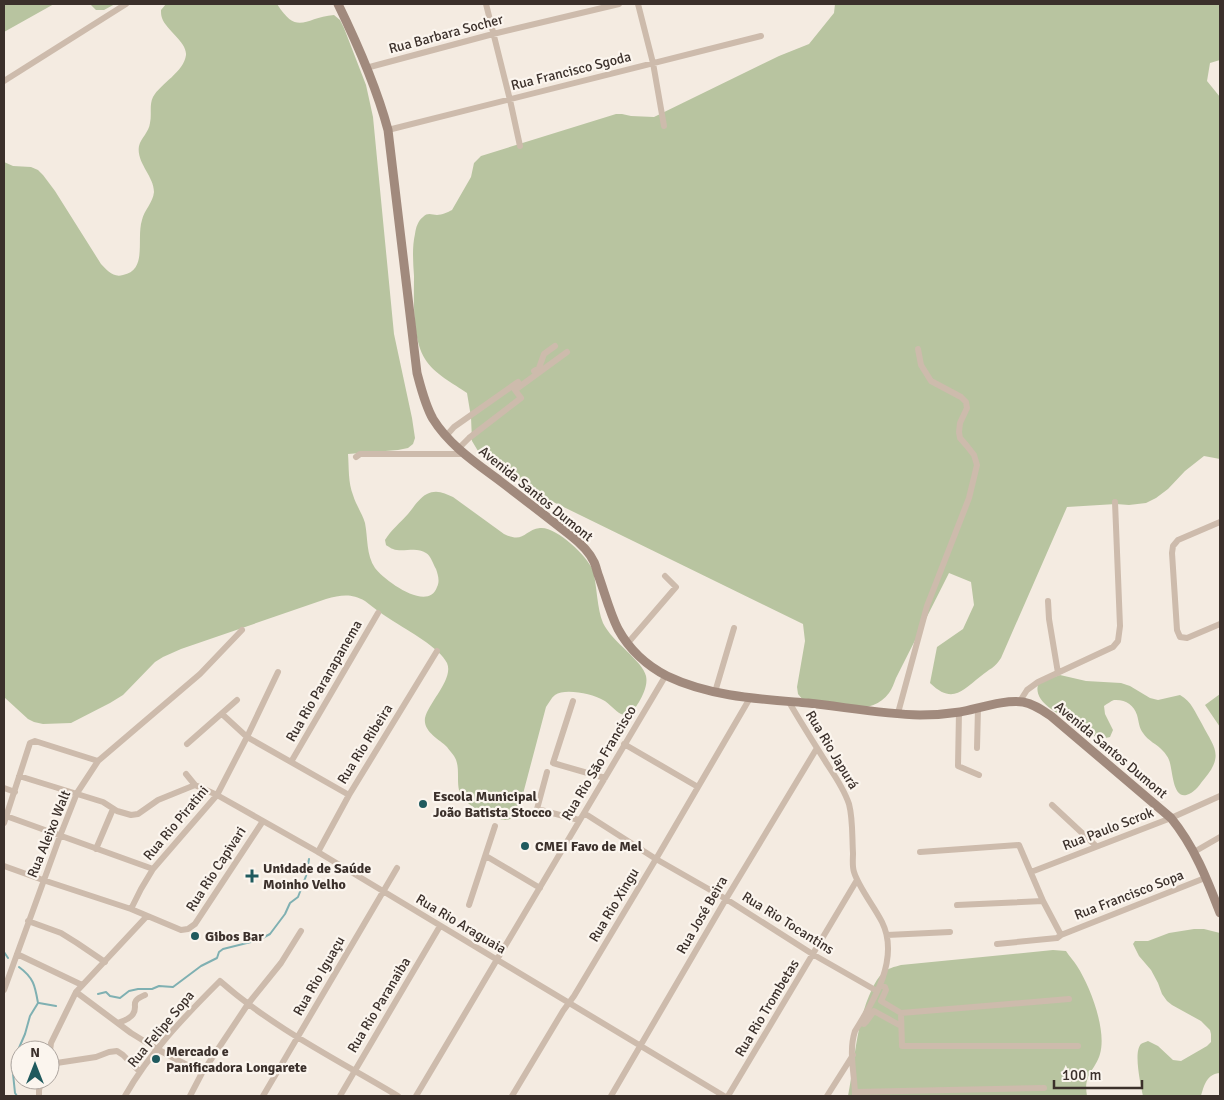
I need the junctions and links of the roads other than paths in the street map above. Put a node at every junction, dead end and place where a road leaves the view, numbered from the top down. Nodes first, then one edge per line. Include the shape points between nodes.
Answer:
1 (126, 4) edge
2 (341, 4) edge
3 (486, 4) edge
4 (619, 4) edge
5 (638, 4) edge
6 (493, 34) junction
7 (761, 36) dead end
8 (653, 63) junction
9 (366, 68) junction
10 (4, 81) edge
11 (510, 100) junction
12 (664, 126) dead end
13 (388, 130) junction
14 (520, 146) dead end
15 (555, 346) dead end
16 (918, 349) dead end
17 (567, 352) dead end
18 (446, 436) junction
19 (462, 451) junction
20 (356, 457) dead end
21 (1115, 502) dead end
22 (1220, 522) edge
23 (665, 576) dead end
24 (1048, 601) dead end
25 (378, 613) dead end
26 (1220, 624) edge
27 (734, 628) dead end
28 (242, 630) dead end
29 (627, 644) junction
30 (438, 651) dead end
31 (278, 672) dead end
32 (1058, 673) junction
33 (666, 675) junction
34 (715, 692) junction
35 (750, 698) junction
36 (237, 700) dead end
37 (574, 701) dead end
38 (1020, 701) junction
39 (789, 702) junction
40 (978, 708) junction
41 (959, 712) junction
42 (222, 714) junction
43 (898, 714) junction
44 (246, 737) junction
45 (187, 744) dead end
46 (624, 744) junction
47 (817, 748) junction
48 (978, 748) dead end
49 (98, 761) junction
50 (291, 762) junction
51 (547, 772) dead end
52 (186, 774) dead end
53 (979, 775) dead end
54 (19, 776) junction
55 (605, 778) junction
56 (195, 785) junction
57 (698, 787) junction
58 (4, 788) edge
59 (15, 792) junction
60 (77, 793) junction
61 (217, 795) junction
62 (349, 795) junction
63 (1220, 796) edge
64 (1052, 804) dead end
65 (113, 809) junction
66 (584, 814) junction
67 (1171, 818) junction
68 (5, 820) edge
69 (579, 820) junction
70 (263, 821) junction
71 (495, 826) dead end
72 (60, 836) junction
73 (1220, 837) edge
74 (1096, 846) junction
75 (96, 849) junction
76 (318, 852) junction
77 (920, 852) dead end
78 (1194, 852) junction
79 (486, 856) junction
80 (656, 859) junction
81 (4, 866) edge
82 (397, 868) dead end
83 (153, 869) junction
84 (1031, 872) junction
85 (1205, 878) junction
86 (44, 880) junction
87 (857, 880) junction
88 (540, 888) junction
89 (383, 891) junction
90 (726, 899) junction
91 (1043, 901) junction
92 (469, 905) dead end
93 (958, 905) dead end
94 (131, 909) junction
95 (1220, 913) edge
96 (147, 916) junction
97 (28, 921) junction
98 (440, 926) junction
99 (301, 932) dead end
100 (950, 932) dead end
101 (887, 935) junction
102 (1061, 935) junction
103 (997, 944) dead end
104 (17, 954) junction
105 (814, 955) junction
106 (497, 960) junction
107 (105, 962) junction
108 (82, 986) junction
109 (878, 988) junction
110 (4, 990) edge
111 (76, 992) junction
112 (145, 995) dead end
113 (1068, 999) dead end
114 (881, 1001) junction
115 (248, 1004) junction
116 (569, 1004) junction
117 (874, 1011) junction
118 (901, 1012) junction
119 (118, 1023) junction
120 (860, 1023) junction
121 (901, 1026) junction
122 (298, 1037) junction
123 (52, 1040) edge
124 (640, 1046) junction
125 (1078, 1046) dead end
126 (157, 1049) junction
127 (853, 1055) junction
128 (60, 1062) edge
129 (355, 1071) junction
130 (140, 1072) junction
131 (202, 1073) junction
132 (1044, 1088) dead end
133 (855, 1094) edge
134 (125, 1096) edge
135 (190, 1096) edge
136 (263, 1096) edge
137 (340, 1096) edge
138 (398, 1096) edge
139 (416, 1096) edge
140 (512, 1096) edge
141 (611, 1096) edge
142 (724, 1096) edge
143 (728, 1096) edge
144 (827, 1096) edge

1 - 10 street
2 - 9 street, Avenida Santos Dumont
3 - 6 street
4 - 6 street, Rua Barbara Socher
5 - 8 street
6 - 9 street, Rua Barbara Socher
6 - 11 street
7 - 8 street, Rua Francisco Sgoda
8 - 11 street, Rua Francisco Sgoda
8 - 12 street
9 - 13 street, Avenida Santos Dumont
11 - 13 street, Rua Francisco Sgoda
11 - 14 street
13 - 18 street, Avenida Santos Dumont via 417,373 433,418
15 - 18 street via 544,354 539,368 454,427
16 - 43 street via 921,365 931,381 966,402 967,408 958,432 977,465 969,498 927,606
17 - 19 street via 515,390 522,398 469,438
18 - 19 street, Avenida Santos Dumont
19 - 20 street via 360,454
19 - 29 street, Avenida Santos Dumont via 586,549 594,561 613,617
21 - 32 street via 1118,641 1113,647
22 - 26 street via 1178,540 1172,553 1180,637 1187,638
23 - 29 street via 676,586
24 - 32 street
25 - 50 street, Rua Rio Paranapanema
27 - 34 street
28 - 49 street, Rua Aleixo Walt via 200,674
29 - 33 street, Avenida Santos Dumont via 643,660
30 - 62 street, Rua Rio Ribeira
31 - 44 street, Rua Rio Piratini
32 - 38 street via 1027,690
33 - 34 street, Avenida Santos Dumont
33 - 46 street, Rua Rio São Francisco
34 - 35 street, Avenida Santos Dumont
35 - 39 street, Avenida Santos Dumont
35 - 57 street, Rua Rio Xingu
36 - 42 street
37 - 55 street via 553,763
38 - 40 street, Avenida Santos Dumont
38 - 67 street, Avenida Santos Dumont via 1051,716
39 - 43 street, Avenida Santos Dumont
39 - 47 street, Rua Rio Japurá
40 - 41 street, Avenida Santos Dumont
40 - 48 street
41 - 43 street, Avenida Santos Dumont
41 - 53 street via 958,766
42 - 44 street
42 - 45 street
44 - 50 street
44 - 61 street, Rua Rio Piratini
46 - 55 street, Rua Rio São Francisco
46 - 57 street
47 - 87 street, Rua Rio Japurá via 843,788 848,803 853,871
47 - 90 street, Rua José Beira
49 - 54 street via 35,741 30,743
49 - 60 street, Rua Aleixo Walt
50 - 62 street
51 - 69 street via 537,809
52 - 56 street, Rua Rio Araguaia
54 - 59 street
54 - 60 street
55 - 66 street, Rua Rio São Francisco
56 - 61 street, Rua Rio Araguaia
56 - 65 street via 158,800 138,814
57 - 80 street, Rua Rio Xingu
58 - 59 street
59 - 68 street
60 - 65 street
60 - 72 street, Rua Aleixo Walt
61 - 70 street, Rua Rio Araguaia
61 - 83 street, Rua Rio Piratini
62 - 76 street, Rua Rio Ribeira
63 - 67 street, Rua Paulo Scrok
64 - 74 street
65 - 75 street
66 - 69 street, Rua Rio São Francisco
66 - 80 street, Rua Rio Tocantins
67 - 74 street, Rua Paulo Scrok
67 - 78 street, Avenida Santos Dumont
68 - 72 street
69 - 88 street, Rua Rio São Francisco
70 - 76 street, Rua Rio Araguaia
70 - 96 street, Rua Rio Capivari via 195,924 181,930
71 - 79 street
72 - 75 street
72 - 86 street, Rua Aleixo Walt
73 - 78 street
74 - 84 street, Rua Paulo Scrok
75 - 83 street
76 - 89 street, Rua Rio Araguaia
77 - 84 street via 1019,845
78 - 85 street, Avenida Santos Dumont
79 - 88 street
79 - 92 street
80 - 90 street, Rua Rio Tocantins
80 - 116 street, Rua Rio Xingu
81 - 86 street
82 - 89 street, Rua Rio Iguaçu
83 - 94 street, Rua Rio Piratini
84 - 91 street
85 - 95 street, Avenida Santos Dumont
85 - 102 street, Rua Francisco Sopa
86 - 94 street
86 - 97 street, Rua Aleixo Walt
87 - 101 street, Rua Rio Japurá
87 - 105 street, Rua Rio Trombetas
88 - 106 street, Rua Rio São Francisco
89 - 98 street, Rua Rio Araguaia
89 - 122 street, Rua Rio Iguaçu
90 - 105 street, Rua Rio Tocantins
90 - 124 street, Rua José Beira
91 - 93 street
91 - 102 street
94 - 96 street
96 - 107 street
97 - 104 street, Rua Aleixo Walt
97 - 107 street via 60,933
98 - 106 street, Rua Rio Araguaia
98 - 129 street, Rua Rio Paranaiba
99 - 115 street
100 - 101 street
101 - 109 street, Rua Rio Japurá via 888,960
102 - 103 street, Rua Francisco Sopa
104 - 108 street
104 - 110 street, Rua Aleixo Walt
105 - 109 street, Rua Rio Tocantins
105 - 143 street, Rua Rio Trombetas
106 - 116 street, Rua Rio Araguaia
106 - 139 street, Rua Rio São Francisco
107 - 108 street
108 - 111 street
109 - 114 street via 885,987 886,990
109 - 120 street, Rua Rio Japurá
111 - 119 street
111 - 123 street
112 - 119 street via 135,1001 132,1015
113 - 118 street
114 - 117 street
114 - 118 street
115 - 122 street
115 - 126 street, Rua Felipe Sopa via 220,981
115 - 131 street
116 - 124 street, Rua Rio Araguaia
116 - 140 street, Rua Rio Xingu
117 - 120 street via 864,1024
117 - 121 street
118 - 121 street
119 - 126 street
120 - 127 street, Rua Rio Japurá via 853,1037
121 - 125 street via 902,1046
122 - 129 street
122 - 136 street, Rua Rio Iguaçu
124 - 141 street, Rua José Beira
124 - 142 street, Rua Rio Araguaia
126 - 130 street, Rua Felipe Sopa
126 - 131 street
127 - 133 street, Rua Rio Japurá
127 - 144 street
128 - 130 street via 116,1052
129 - 137 street, Rua Rio Paranaiba
129 - 138 street
130 - 134 street, Rua Felipe Sopa
131 - 135 street
132 - 133 street

